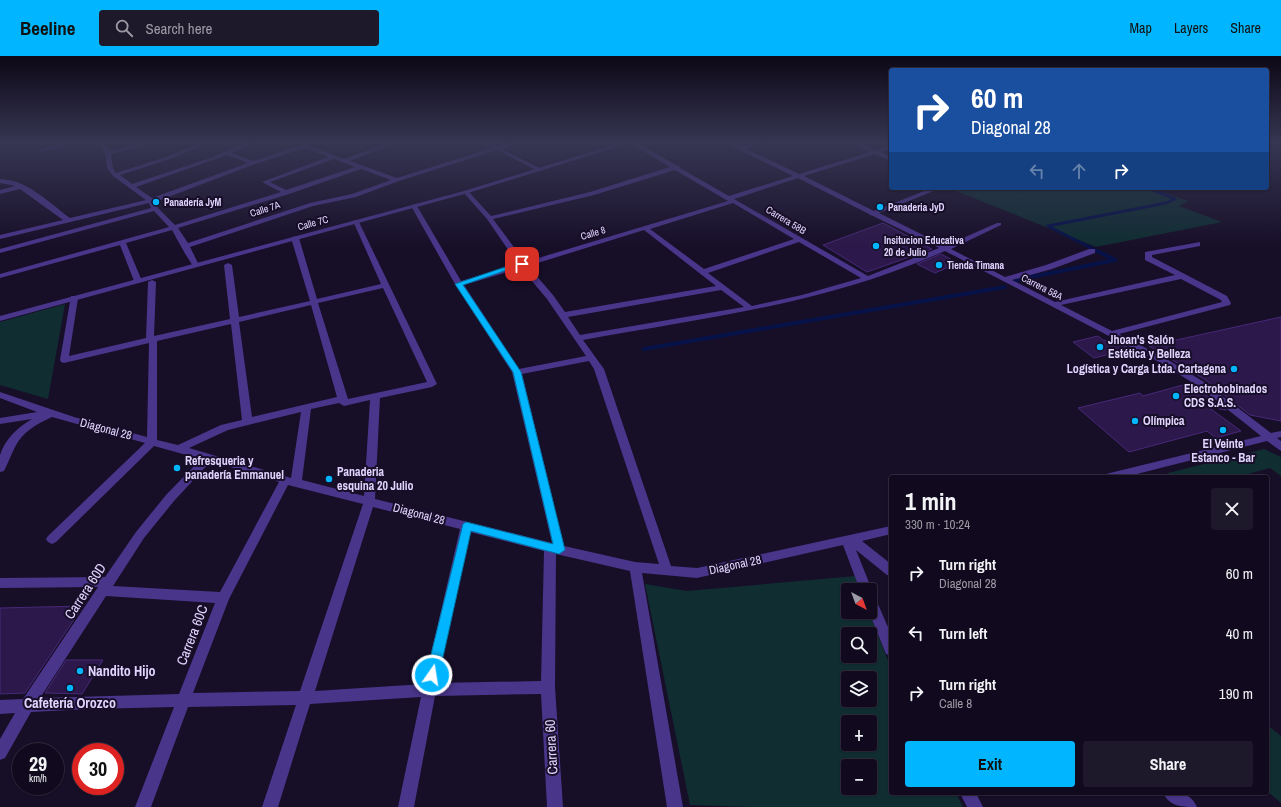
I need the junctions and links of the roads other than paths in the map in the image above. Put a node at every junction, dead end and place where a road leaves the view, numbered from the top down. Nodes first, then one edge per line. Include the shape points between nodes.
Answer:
1 (118, 177) edge
2 (159, 177) edge
3 (215, 177) edge
4 (278, 177) edge
5 (332, 177) edge
6 (389, 177) edge
7 (407, 177) edge
8 (516, 177) edge
9 (645, 177) edge
10 (694, 177) edge
11 (799, 177) joint
12 (397, 180) junction
13 (0, 181) edge
14 (23, 186) junction
15 (131, 187) junction
16 (933, 190) edge
17 (0, 192) edge
18 (466, 192) junction
19 (287, 193) junction
20 (732, 200) junction
21 (151, 201) junction
22 (414, 206) junction
23 (156, 209) junction
24 (872, 214) junction
25 (489, 218) junction
26 (69, 221) junction
27 (356, 222) junction
28 (999, 224) dead end
29 (174, 228) junction
30 (646, 228) junction
31 (0, 237) edge
32 (295, 238) junction
33 (799, 240) junction
34 (122, 242) junction
35 (1197, 244) dead end
36 (186, 246) junction
37 (946, 249) junction
38 (0, 251) edge
39 (1092, 251) dead end
40 (522, 264) junction
41 (196, 265) junction
42 (228, 265) dead end
43 (703, 272) junction
44 (0, 276) edge
45 (1182, 276) junction
46 (868, 279) junction
47 (1005, 279) junction
48 (138, 281) junction
49 (152, 282) dead end
50 (458, 284) junction
51 (387, 285) junction
52 (722, 287) junction
53 (74, 298) junction
54 (313, 303) junction
55 (1055, 304) junction
56 (750, 308) junction
57 (563, 316) junction
58 (0, 318) edge
59 (235, 320) junction
60 (1110, 334) junction
61 (578, 338) junction
62 (152, 340) junction
63 (589, 358) junction
64 (517, 372) junction
65 (0, 395) edge
66 (375, 397) junction
67 (341, 399) junction
68 (306, 408) junction
69 (51, 413) junction
70 (247, 420) junction
71 (0, 421) edge
72 (1281, 434) edge
73 (1269, 436) junction
74 (152, 442) junction
75 (1281, 447) edge
76 (178, 449) junction
77 (209, 457) junction
78 (0, 468) edge
79 (1118, 475) edge
80 (290, 481) junction
81 (369, 501) junction
82 (466, 526) junction
83 (889, 530) edge
84 (52, 539) dead end
85 (849, 540) junction
86 (555, 549) junction
87 (635, 567) junction
88 (667, 570) junction
89 (889, 570) edge
90 (0, 583) edge
91 (864, 583) edge
92 (106, 586) junction
93 (223, 598) junction
94 (877, 616) edge
95 (889, 645) edge
96 (548, 687) junction
97 (429, 690) junction
98 (306, 698) junction
99 (184, 700) junction
100 (27, 705) junction
101 (0, 707) edge
102 (0, 753) edge
103 (969, 795) edge
104 (1174, 795) edge
105 (143, 807) edge
106 (270, 807) edge
107 (406, 807) edge
108 (555, 807) edge
109 (675, 807) edge
110 (976, 807) edge
111 (1189, 807) edge

1 - 15 street
2 - 15 street
3 - 21 street
4 - 19 street via 265,182
5 - 19 street
6 - 12 street
7 - 12 street, Calle 7A
8 - 18 street, Calle 7C
9 - 25 street via 592,194
10 - 20 street, Carrera 58B
11 - 20 street, Calle 8
11 - 24 street, Carrera 58A
12 - 36 street, Calle 7A via 354,196 312,204
13 - 14 street via 6,180
14 - 17 street
14 - 26 street
15 - 21 street
16 - 24 street
18 - 22 street, Calle 7C
18 - 25 street
19 - 29 street
20 - 30 street, Calle 8
20 - 33 street, Carrera 58B
21 - 23 street
21 - 26 street
22 - 27 street, Calle 7C
22 - 50 street
23 - 29 street
23 - 38 street
24 - 37 street, Carrera 58A
25 - 40 street
26 - 31 street
27 - 32 street, Calle 7C
27 - 51 street
28 - 37 street
29 - 34 street
29 - 36 street
30 - 40 street, Calle 8
30 - 43 street
32 - 41 street, Calle 7C
32 - 54 street
33 - 43 street
33 - 46 street, Carrera 58B
34 - 44 street
34 - 48 street
35 - 45 street via 1148,254 1148,258
36 - 41 street
37 - 46 street
37 - 47 street, Carrera 58A
39 - 47 street via 1063,263
40 - 50 street, Calle 8
40 - 57 street
41 - 48 street, Calle 7C
42 - 59 street
43 - 52 street
45 - 55 street
45 - 60 street via 1224,298 1227,303
46 - 56 street via 833,290
47 - 55 street, Carrera 58A
48 - 53 street, Calle 7C
49 - 62 street
50 - 64 street
51 - 54 street
51 - 66 street via 432,384
52 - 56 street
52 - 57 street
53 - 58 street, Calle 7C
53 - 62 street via 64,360
54 - 59 street
54 - 67 street
55 - 60 street, Carrera 58A
56 - 61 street
57 - 61 street
59 - 62 street
59 - 70 street
60 - 73 street, Carrera 58A via 1162,360 1201,384
61 - 63 street
62 - 74 street
63 - 64 street
63 - 88 street via 599,369
64 - 86 street, Carrera 60
65 - 69 street, Diagonal 28
66 - 67 street via 344,403
66 - 81 street
67 - 68 street
68 - 70 street
68 - 80 street, Carrera 60C
69 - 71 street
69 - 74 street, Diagonal 28
69 - 78 street via 18,432
70 - 76 street via 225,427
72 - 73 street
73 - 75 street, Carrera 58A
73 - 79 street
74 - 76 street, Diagonal 28
74 - 84 street
76 - 77 street, Diagonal 28
77 - 80 street, Diagonal 28
77 - 92 street, Carrera 60D via 140,535
80 - 81 street, Diagonal 28
80 - 93 street, Carrera 60C
81 - 82 street, Diagonal 28
81 - 98 street
82 - 86 street, Diagonal 28
82 - 97 street
83 - 85 street, Diagonal 28
85 - 88 street, Diagonal 28 via 697,573
85 - 89 street
85 - 91 street
86 - 87 street, Diagonal 28
86 - 96 street, Carrera 60
87 - 88 street, Diagonal 28
87 - 109 street
90 - 92 street
92 - 93 street
92 - 100 street, Carrera 60D
93 - 99 street, Carrera 60C
94 - 95 street
96 - 97 street
96 - 108 street, Carrera 60
97 - 98 street
97 - 107 street
98 - 99 street
98 - 106 street
99 - 100 street
99 - 105 street, Carrera 60C
100 - 101 street
100 - 102 street, Carrera 60D
103 - 110 street
104 - 111 street

